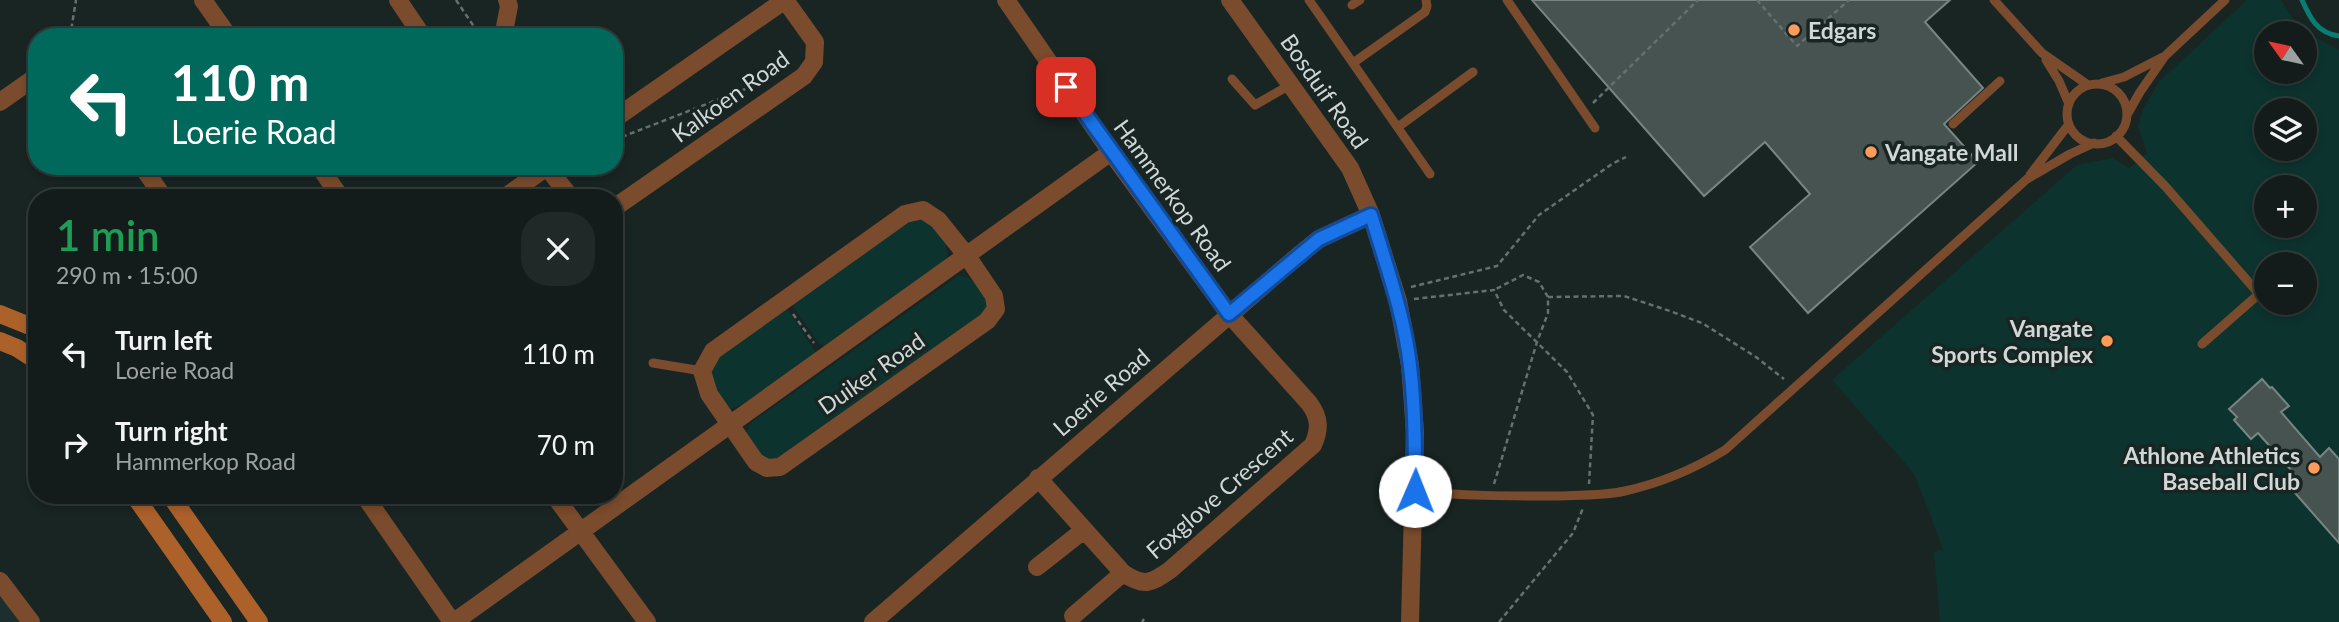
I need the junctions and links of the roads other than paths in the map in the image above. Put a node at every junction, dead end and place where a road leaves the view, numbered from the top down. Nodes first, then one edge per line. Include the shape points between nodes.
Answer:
1 (203, 0) edge
2 (398, 0) edge
3 (506, 0) edge
4 (785, 0) edge
5 (1006, 0) edge
6 (1309, 0) edge
7 (1426, 0) edge
8 (1507, 0) edge
9 (1994, 0) edge
10 (2225, 0) edge
11 (1237, 3) edge
12 (763, 6) edge
13 (223, 28) edge
14 (417, 28) edge
15 (505, 28) edge
16 (2042, 53) junction
17 (2165, 56) junction
18 (1353, 63) junction
19 (1473, 72) dead end
20 (1232, 79) dead end
21 (2000, 81) dead end
22 (28, 82) edge
23 (2094, 84) junction
24 (1290, 85) junction
25 (0, 102) edge
26 (2069, 104) junction
27 (623, 112) edge
28 (2127, 115) junction
29 (1953, 124) dead end
30 (2069, 124) junction
31 (1398, 127) junction
32 (1595, 128) dead end
33 (2116, 136) junction
34 (2094, 144) junction
35 (1111, 152) junction
36 (1430, 174) dead end
37 (537, 175) edge
38 (2027, 179) junction
39 (517, 189) edge
40 (623, 202) edge
41 (1371, 215) junction
42 (967, 256) junction
43 (0, 314) edge
44 (1229, 314) junction
45 (28, 325) edge
46 (0, 341) edge
47 (2202, 344) dead end
48 (28, 355) edge
49 (653, 363) dead end
50 (702, 371) junction
51 (729, 424) junction
52 (1038, 478) junction
53 (1415, 491) junction
54 (623, 501) edge
55 (140, 504) edge
56 (176, 504) edge
57 (370, 504) edge
58 (560, 504) edge
59 (619, 504) edge
60 (1084, 530) junction
61 (580, 532) junction
62 (1037, 567) dead end
63 (1123, 573) junction
64 (0, 581) edge
65 (1073, 616) dead end
66 (217, 620) edge
67 (31, 622) edge
68 (259, 622) edge
69 (453, 622) edge
70 (647, 622) edge
71 (873, 622) edge
72 (1410, 622) edge

1 - 13 street
2 - 14 street
3 - 15 street
4 - 12 street, Kalkoen Road
4 - 40 street, Kalkoen Road via 815,42 814,62 804,76
5 - 35 street, Hammerkop Road
6 - 18 lane
7 - 18 lane via 1424,12
8 - 32 lane
9 - 16 lane
10 - 17 lane
11 - 24 street, Bosduif Road
12 - 27 street, Kalkoen Road
16 - 23 lane
16 - 26 lane
17 - 23 lane via 2124,77
17 - 28 lane
18 - 31 lane
19 - 31 lane
20 - 24 lane via 1255,105
21 - 29 lane
22 - 25 street
23 - 26 lane via 2080,89
23 - 28 lane via 2116,90
24 - 41 street, Bosduif Road via 1350,168
26 - 30 lane
28 - 33 lane
30 - 34 lane via 2074,133
30 - 38 lane
31 - 36 lane
33 - 34 lane
33 - 47 lane via 2259,294
34 - 38 lane
35 - 42 street, Duiker Road
35 - 44 street, Hammerkop Road
37 - 39 street
38 - 53 lane via 1725,450 1707,461 1622,492 1490,496
41 - 44 street, Loerie Road via 1319,239
41 - 53 street, Bosduif Road via 1398,302 1410,365
42 - 50 street, Duiker Road via 938,220 923,210 905,214 713,351
42 - 51 street, Duiker Road
42 - 51 street, Duiker Road via 994,296 996,309 988,321 780,467 767,468 756,462
43 - 45 street
44 - 52 street, Loerie Road
44 - 63 street, Foxglove Crescent via 1309,403 1319,432 1312,445 1157,579 1136,582
46 - 48 street
49 - 50 lane
50 - 51 street, Duiker Road via 709,394
51 - 54 street, Duiker Road
52 - 60 street, Foxglove Crescent
52 - 71 street, Loerie Road
53 - 72 street, Bosduif Road
55 - 66 street
56 - 68 street
57 - 69 street
58 - 61 street
59 - 61 street, Duiker Road
60 - 62 street
60 - 63 street, Foxglove Crescent
61 - 69 street, Duiker Road
61 - 70 street
63 - 65 street, Foxglove Crescent
64 - 67 street

